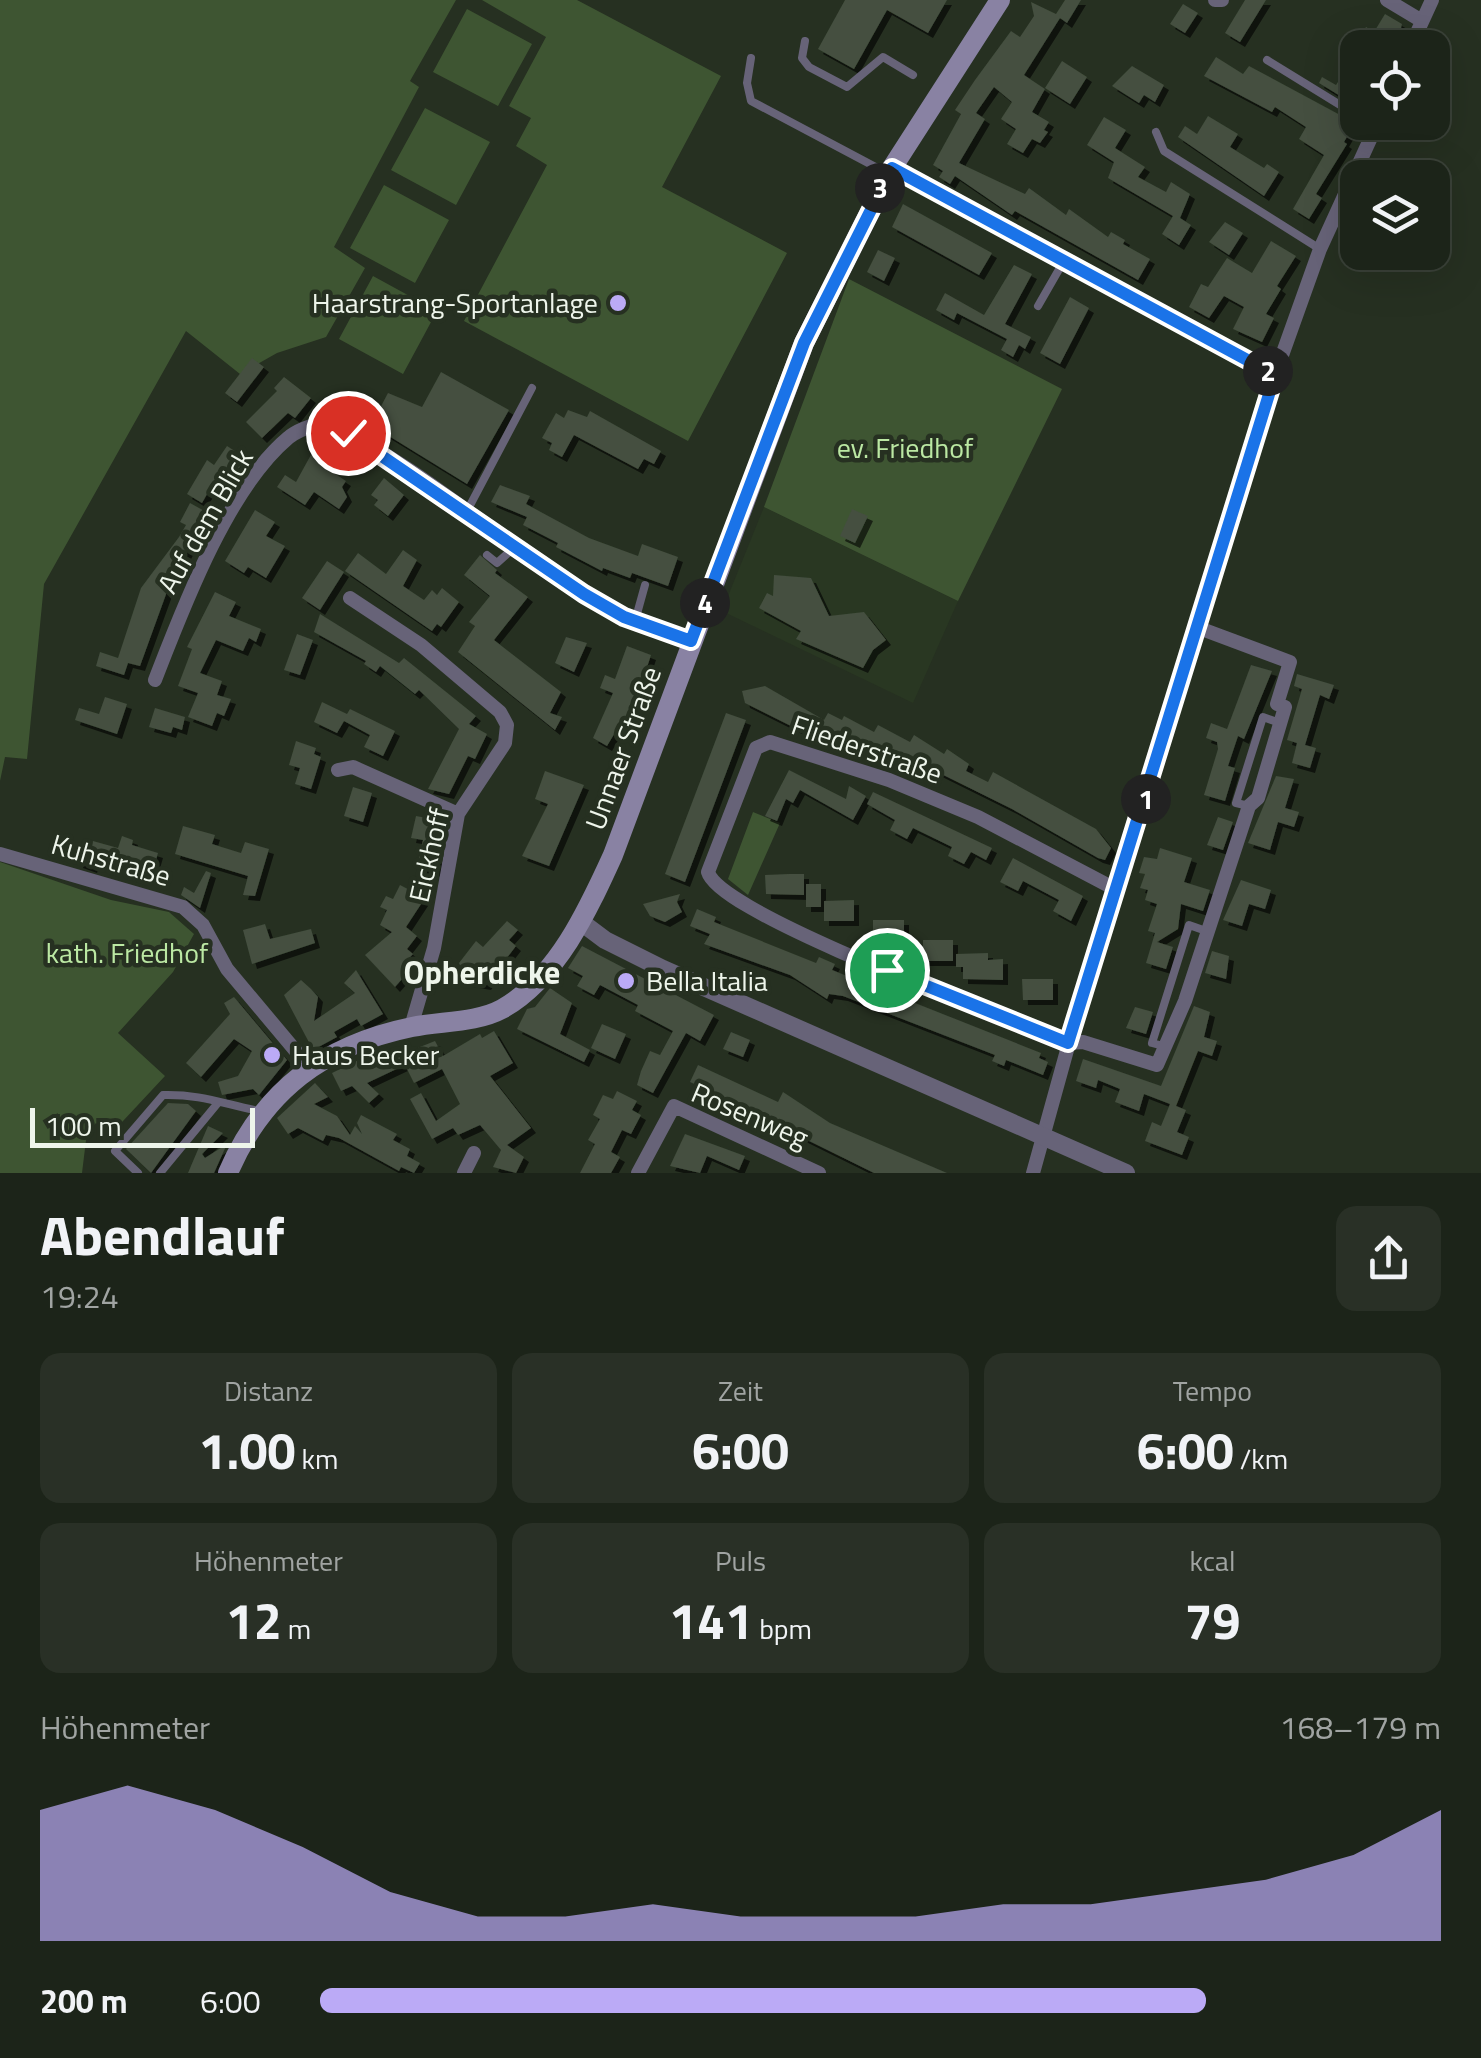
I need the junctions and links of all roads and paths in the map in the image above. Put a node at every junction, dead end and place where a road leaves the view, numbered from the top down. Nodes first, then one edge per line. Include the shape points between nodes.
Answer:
1 (1000, 0) edge
2 (1387, 0) edge
3 (1432, 0) edge
4 (1422, 21) junction
5 (1418, 30) edge
6 (805, 40) dead end
7 (751, 58) dead end
8 (1267, 60) dead end
9 (914, 74) dead end
10 (1340, 105) edge
11 (1156, 132) dead end
12 (1367, 140) edge
13 (890, 171) junction
14 (1320, 249) junction
15 (1065, 259) junction
16 (1038, 306) dead end
17 (1275, 375) junction
18 (532, 388) dead end
19 (467, 511) junction
20 (516, 546) junction
21 (487, 555) dead end
22 (645, 586) dead end
23 (350, 598) dead end
24 (634, 621) junction
25 (1199, 628) junction
26 (691, 641) junction
27 (155, 680) dead end
28 (338, 770) dead end
29 (458, 814) junction
30 (0, 854) edge
31 (1117, 890) junction
32 (582, 922) junction
33 (411, 1027) junction
34 (1068, 1043) junction
35 (310, 1068) junction
36 (217, 1104) junction
37 (261, 1112) junction
38 (1041, 1136) junction
39 (474, 1153) dead end
40 (138, 1173) edge
41 (160, 1173) edge
42 (228, 1173) edge
43 (464, 1173) edge
44 (638, 1173) edge
45 (819, 1173) edge
46 (1033, 1173) edge
47 (1126, 1173) edge

1 - 13 main road, Unnaer Straße
2 - 4 street
3 - 4 street
4 - 5 street
6 - 9 lane via 802,58 809,66 847,87 883,57
7 - 13 lane via 752,101
8 - 10 lane
11 - 14 lane via 1164,151
12 - 14 street
13 - 15 street
13 - 26 main road, Unnaer Straße via 804,343
14 - 17 street
15 - 16 lane
15 - 17 street
17 - 25 street
18 - 19 lane
19 - 20 street, Auf dem Blick
19 - 27 street, Auf dem Blick via 336,427 323,422 291,435 271,454 194,578
20 - 21 lane via 497,562
20 - 24 street, Auf dem Blick
22 - 24 lane
23 - 29 street, Eickhoff via 421,645 508,725 505,743
24 - 26 street, Auf dem Blick
25 - 31 street
25 - 34 street via 1290,662 1277,704 1285,707 1258,798 1249,806 1157,1065
26 - 32 main road, Unnaer Straße
28 - 29 street via 353,767
29 - 33 street, Eickhoff via 434,948
30 - 35 street, Kuhstraße via 183,907
31 - 34 street
31 - 34 street, Fliederstraße via 978,817 770,742 756,748 708,872 738,900 810,939
32 - 33 main road, Unnaer Straße via 506,1007
32 - 38 street via 664,969
33 - 35 main road, Unnaer Straße
34 - 38 street
35 - 37 main road, Unnaer Straße
36 - 37 lane
36 - 40 lane via 203,1094 163,1095 115,1151
36 - 41 lane
37 - 42 main road, Unnaer Straße
38 - 46 street
38 - 47 street
39 - 43 street
44 - 45 street, Rosenweg via 674,1106

